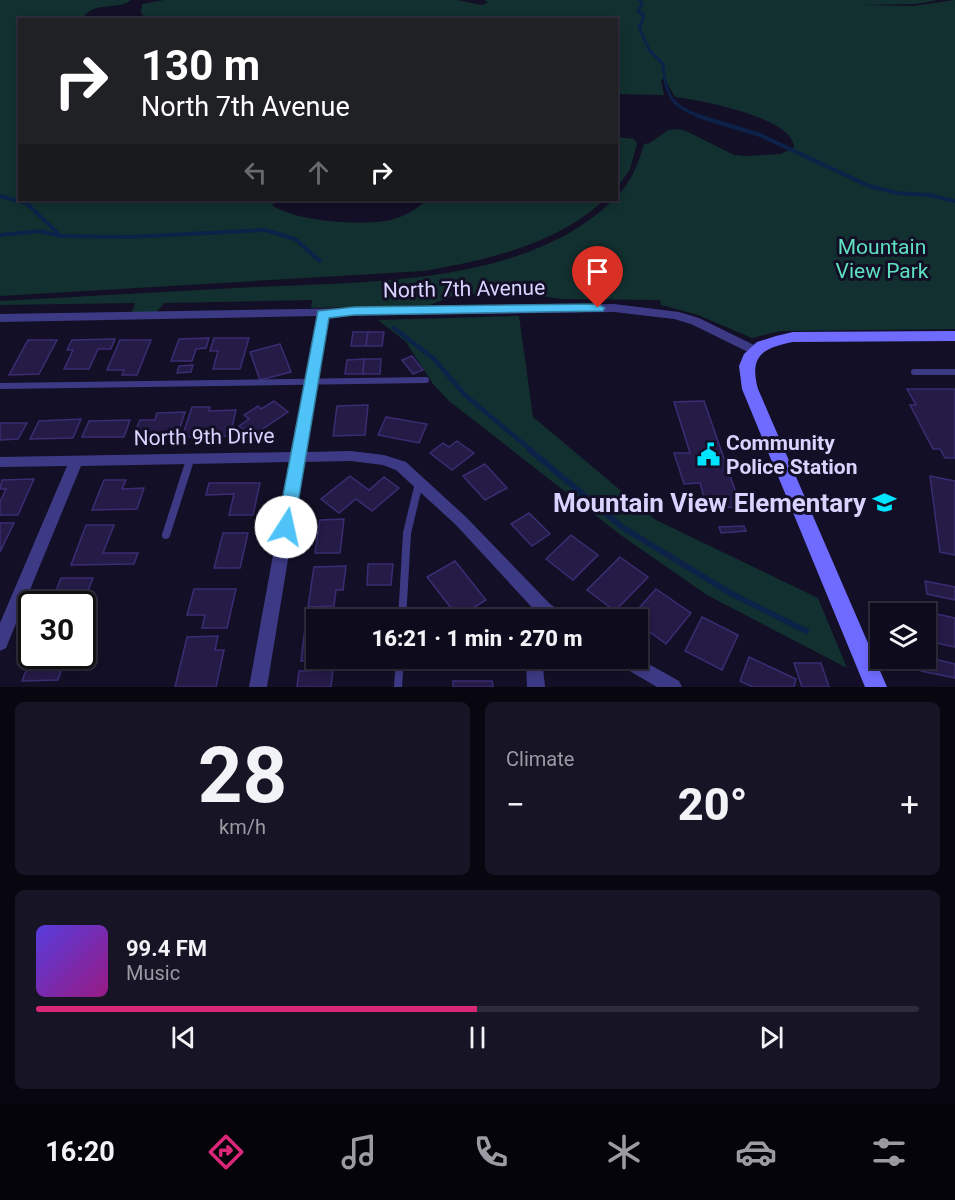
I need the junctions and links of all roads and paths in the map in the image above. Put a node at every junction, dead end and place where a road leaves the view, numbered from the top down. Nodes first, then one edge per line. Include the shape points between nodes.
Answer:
1 (323, 314) junction
2 (0, 318) edge
3 (955, 336) edge
4 (754, 350) junction
5 (914, 372) dead end
6 (955, 372) edge
7 (426, 380) dead end
8 (310, 382) junction
9 (0, 386) edge
10 (297, 458) junction
11 (190, 460) junction
12 (76, 461) junction
13 (0, 462) edge
14 (420, 482) junction
15 (166, 535) dead end
16 (402, 609) edge
17 (537, 609) edge
18 (0, 643) edge
19 (399, 669) edge
20 (535, 669) edge
21 (641, 669) edge
22 (258, 687) edge
23 (398, 687) edge
24 (536, 687) edge
25 (672, 687) edge
26 (876, 687) edge

1 - 2 street, North 7th Avenue
1 - 4 street, North 7th Avenue via 647,310 695,321
1 - 8 street
3 - 4 main road via 793,337
4 - 26 main road via 745,372 747,382
5 - 6 lane
7 - 8 lane
8 - 9 lane
8 - 10 street
10 - 11 street, North 9th Drive
10 - 14 street, North 9th Drive via 368,456 401,466
10 - 22 street
11 - 12 street, North 9th Drive
11 - 15 lane
12 - 13 street, North 9th Drive
12 - 18 street
14 - 16 lane via 406,529
14 - 17 street, North 9th Drive via 460,521
19 - 23 lane
20 - 24 street
21 - 25 street

